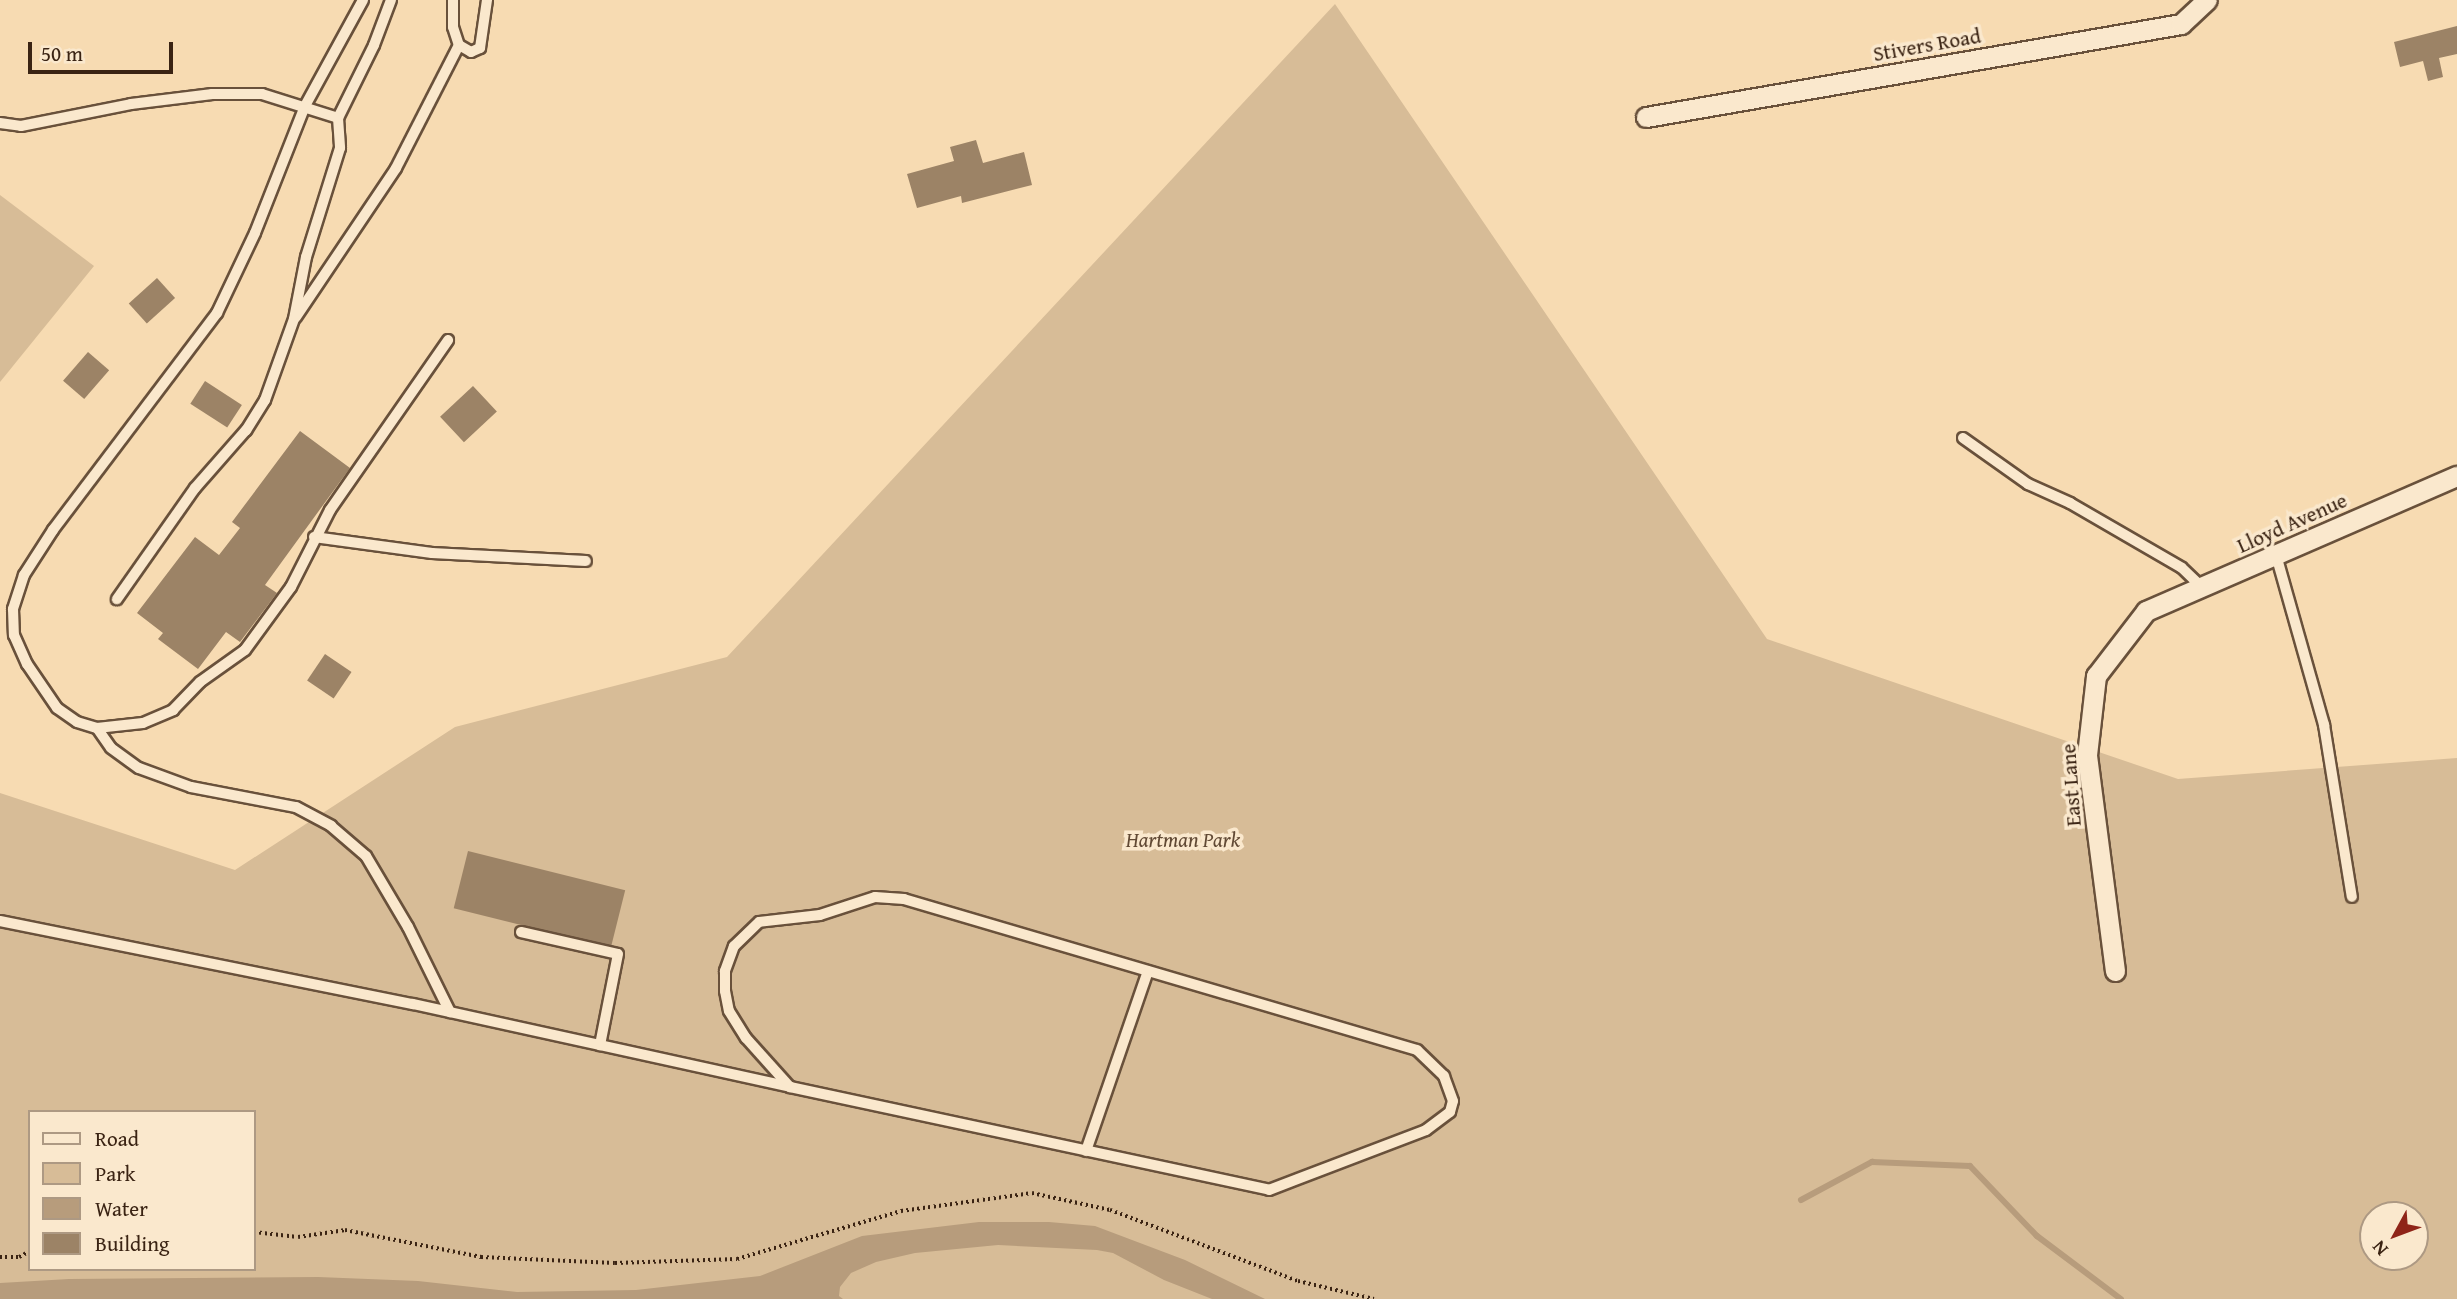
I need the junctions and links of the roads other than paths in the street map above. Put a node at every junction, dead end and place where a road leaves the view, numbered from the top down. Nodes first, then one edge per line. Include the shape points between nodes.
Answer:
1 (363, 0) edge
2 (391, 0) edge
3 (453, 0) edge
4 (487, 0) edge
5 (2207, 0) edge
6 (459, 45) junction
7 (305, 106) junction
8 (1646, 117) dead end
9 (338, 118) junction
10 (0, 123) edge
11 (294, 320) junction
12 (448, 340) dead end
13 (1963, 438) dead end
14 (2457, 476) edge
15 (314, 537) junction
16 (2276, 555) junction
17 (586, 561) dead end
18 (2203, 587) junction
19 (117, 599) dead end
20 (2146, 611) joint
21 (97, 728) junction
22 (2351, 897) dead end
23 (0, 921) edge
24 (521, 932) dead end
25 (1148, 971) junction
26 (2115, 971) dead end
27 (450, 1012) junction
28 (600, 1045) junction
29 (790, 1087) junction
30 (1086, 1151) junction

1 - 7 lane
2 - 9 lane
3 - 6 lane via 453,27
4 - 6 lane via 480,48 471,52
5 - 8 street, Stivers Road via 2181,24
6 - 11 lane via 396,168
7 - 9 lane
7 - 10 lane via 262,94 212,94 131,104 21,126
7 - 21 lane via 255,233 217,313 24,575 13,609 14,635 27,664 57,708 77,722
9 - 11 lane via 340,148 306,257
11 - 19 lane via 265,400 246,430 195,488
12 - 15 lane
13 - 18 lane via 2028,484 2182,568
14 - 16 street, Lloyd Avenue
15 - 17 lane via 432,553
15 - 21 lane via 291,587 245,650 200,682 173,710 143,723
16 - 18 street, Lloyd Avenue
16 - 22 lane via 2324,725
18 - 20 street, Lloyd Avenue
20 - 26 street, East Lane via 2096,676 2087,755
21 - 27 lane via 111,748 139,768 191,787 296,807 331,825 366,856
23 - 27 lane
24 - 28 lane via 618,954
25 - 29 lane via 904,900 874,897 820,915 759,922 734,946 724,991 729,1011 746,1038
25 - 30 lane
25 - 30 lane via 1417,1050 1444,1076 1453,1101 1450,1112 1426,1130 1269,1190
27 - 28 lane
28 - 29 lane
29 - 30 lane

